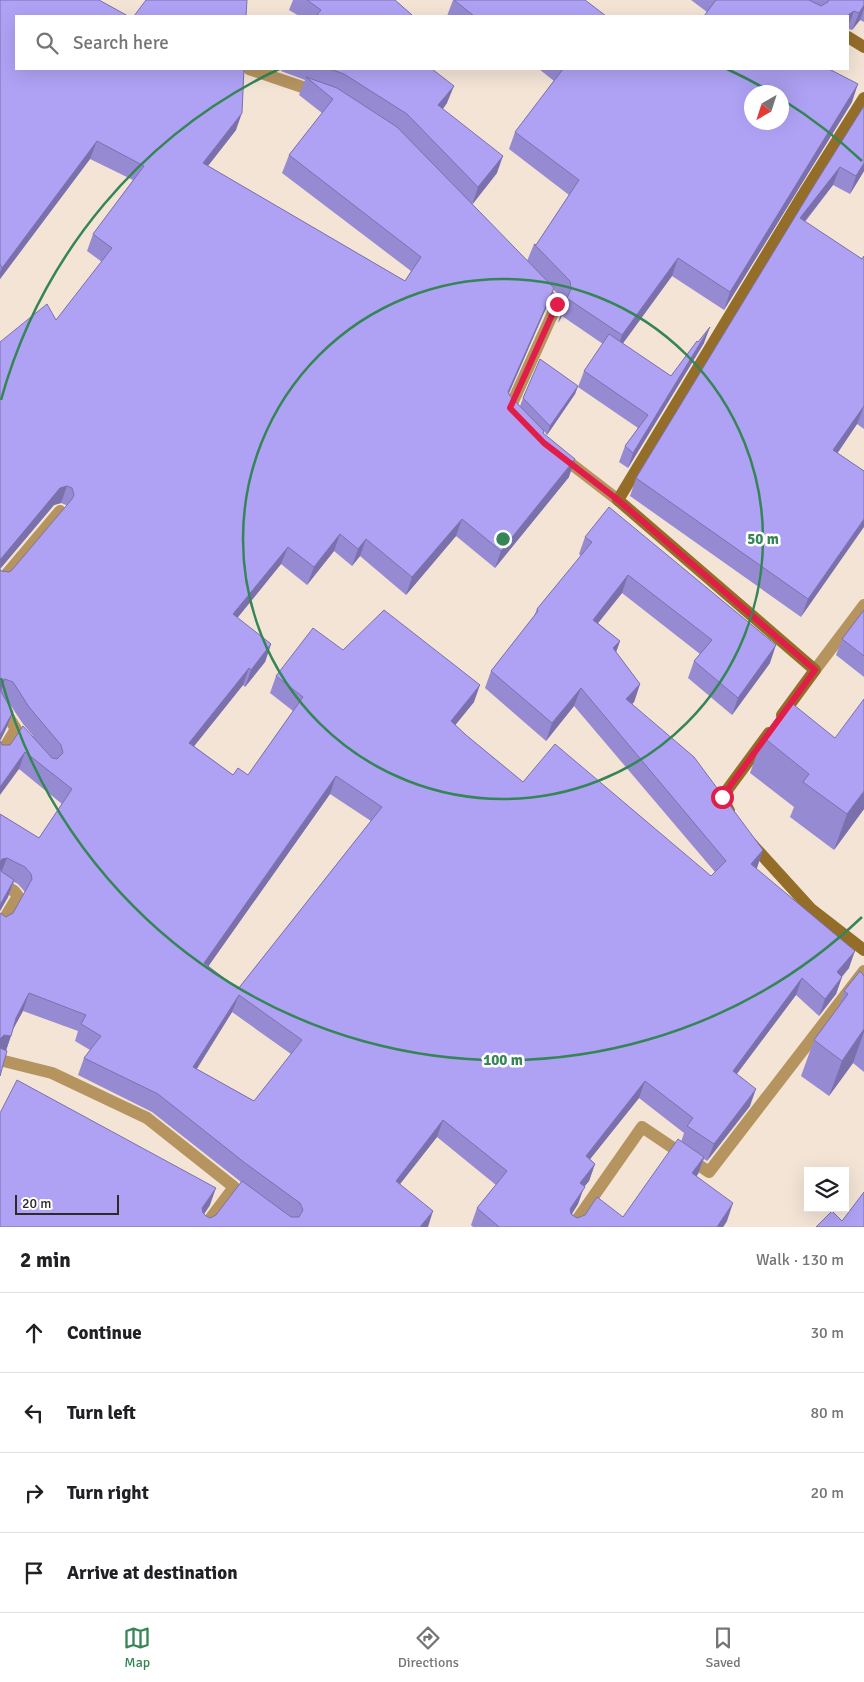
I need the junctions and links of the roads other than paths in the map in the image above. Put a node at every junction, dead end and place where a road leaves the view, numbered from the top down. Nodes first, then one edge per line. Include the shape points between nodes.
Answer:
1 (849, 38) edge
2 (864, 46) edge
3 (252, 70) edge
4 (334, 98) edge
5 (864, 98) edge
6 (530, 276) edge
7 (524, 422) edge
8 (552, 449) edge
9 (618, 500) junction
10 (60, 511) edge
11 (0, 582) edge
12 (864, 605) edge
13 (815, 670) junction
14 (0, 704) edge
15 (16, 728) junction
16 (27, 742) edge
17 (0, 755) edge
18 (733, 820) edge
19 (743, 834) edge
20 (0, 883) edge
21 (0, 926) edge
22 (864, 950) edge
23 (864, 971) edge
24 (0, 1060) edge
25 (204, 1227) edge
26 (572, 1227) edge

1 - 2 street
3 - 4 street
5 - 9 street
6 - 7 street via 557,304 510,408
8 - 9 street
9 - 13 street
10 - 11 street
12 - 13 street
13 - 18 street via 722,797
14 - 15 street
15 - 16 street
15 - 17 street
19 - 22 street via 811,909
20 - 21 street via 18,896
23 - 26 street via 709,1172 642,1127
24 - 25 street via 52,1073 147,1118 238,1190

